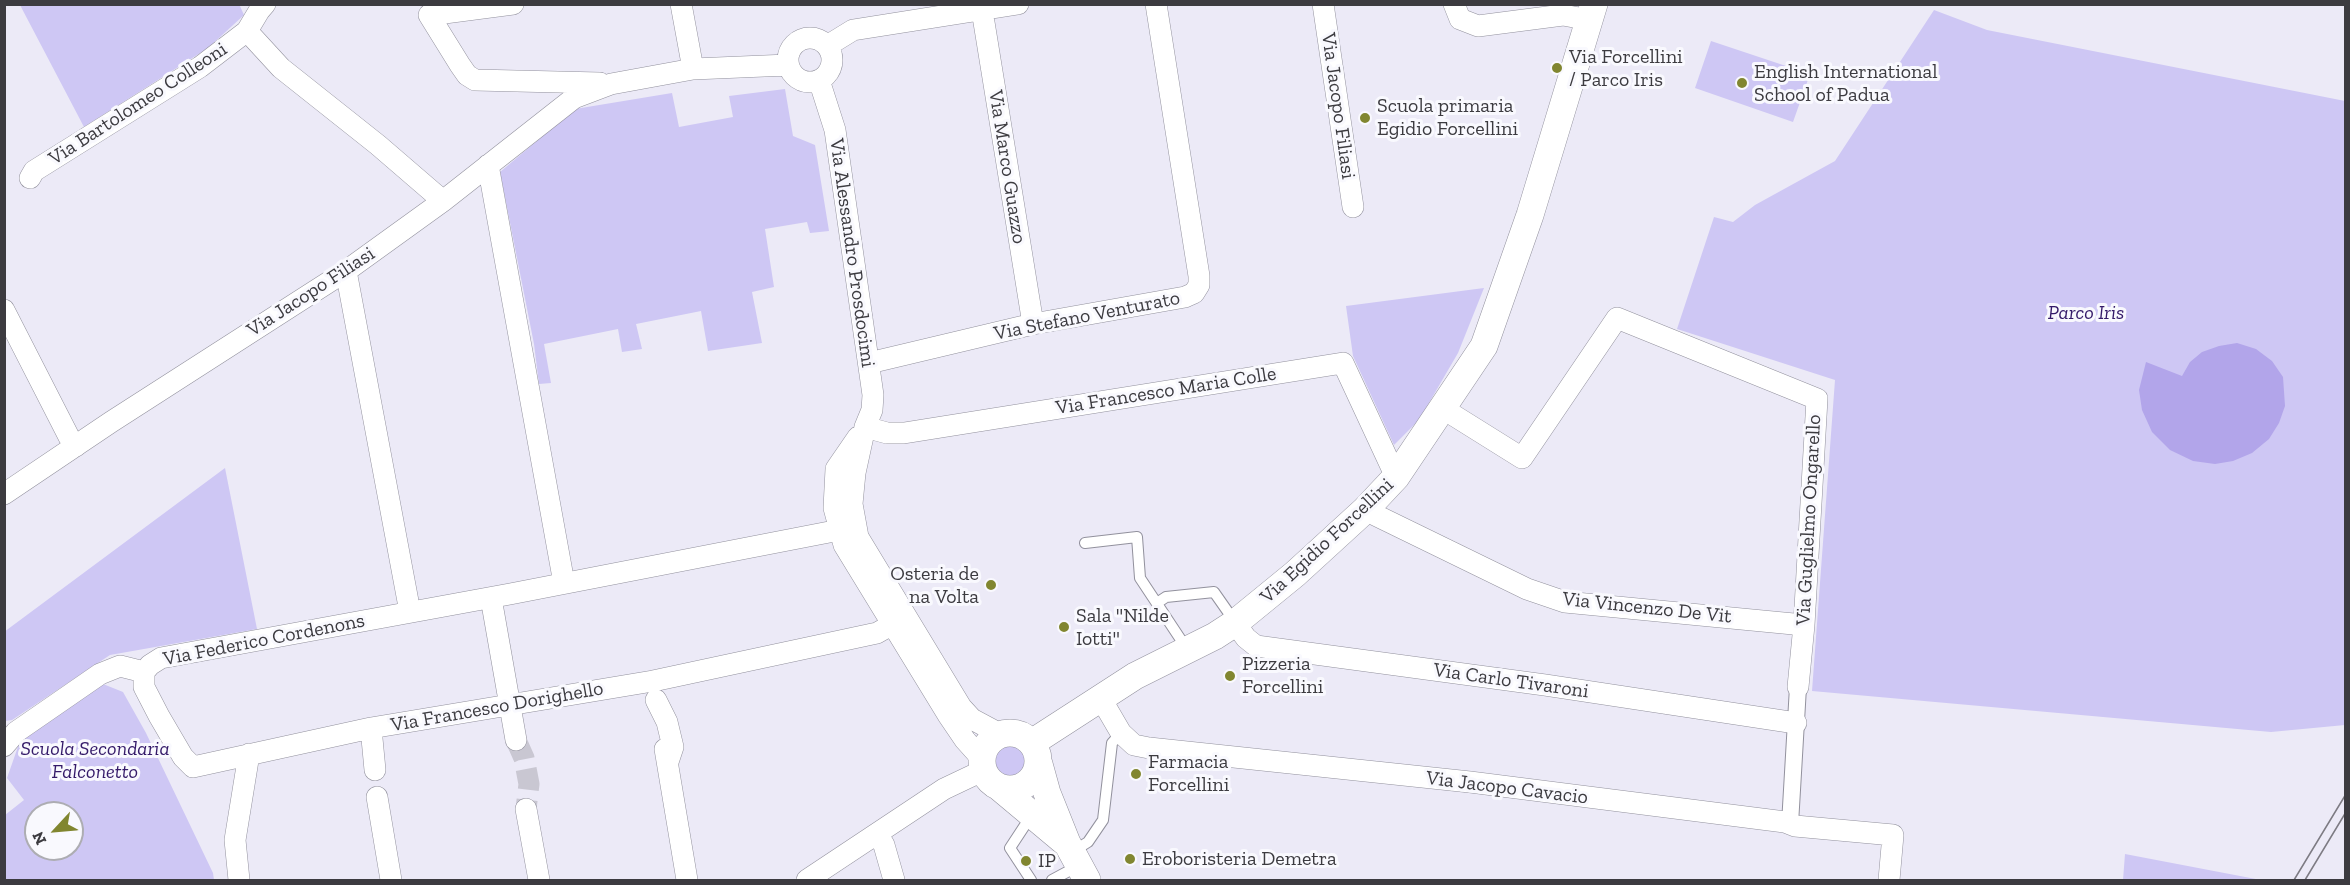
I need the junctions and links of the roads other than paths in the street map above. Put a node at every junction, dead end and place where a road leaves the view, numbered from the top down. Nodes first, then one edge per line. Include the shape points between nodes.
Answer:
1 (265, 4) edge
2 (513, 4) edge
3 (681, 4) edge
4 (1018, 4) edge
5 (1156, 4) edge
6 (1323, 4) edge
7 (1454, 4) edge
8 (953, 9) edge
9 (982, 10) junction
10 (1592, 12) edge
11 (247, 31) junction
12 (827, 46) junction
13 (788, 65) junction
14 (693, 69) junction
15 (819, 80) junction
16 (611, 84) junction
17 (488, 165) junction
18 (30, 178) dead end
19 (443, 201) junction
20 (1353, 207) dead end
21 (346, 271) junction
22 (5, 314) edge
23 (1033, 324) junction
24 (869, 363) junction
25 (1442, 408) junction
26 (865, 427) junction
27 (76, 446) junction
28 (1396, 477) junction
29 (4, 494) edge
30 (1365, 510) junction
31 (847, 528) junction
32 (1085, 543) dead end
33 (564, 583) junction
34 (491, 598) junction
35 (1157, 603) junction
36 (410, 612) junction
37 (898, 621) junction
38 (1235, 623) junction
39 (1804, 625) junction
40 (1187, 650) junction
41 (144, 672) junction
42 (1798, 687) joint
43 (655, 693) junction
44 (1100, 697) junction
45 (509, 706) junction
46 (1796, 723) junction
47 (371, 728) junction
48 (1121, 733) junction
49 (1000, 734) junction
50 (516, 740) tunnel mouth
51 (4, 746) edge
52 (1036, 753) junction
53 (249, 754) junction
54 (375, 770) dead end
55 (988, 772) junction
56 (376, 796) dead end
57 (526, 809) tunnel mouth
58 (1033, 813) junction
59 (1790, 824) junction
60 (878, 835) junction
61 (1076, 860) edge
62 (240, 880) edge
63 (391, 880) edge
64 (539, 880) edge
65 (687, 880) edge
66 (807, 880) edge
67 (894, 880) edge
68 (1031, 880) edge
69 (1052, 880) edge
70 (1889, 880) edge

1 - 11 street, Via Bartolomeo Colleoni
2 - 16 street, Via Jacopo Filiasi via 429,15 467,75 475,80
3 - 14 street
4 - 9 street
5 - 23 street, Via Stefano Venturato via 1199,285 1185,297
6 - 20 street, Via Jacopo Filiasi
7 - 10 street via 1460,18 1478,26
8 - 9 street
8 - 12 street via 853,30
9 - 23 street, Via Marco Guazzo
10 - 25 street, Via Egidio Forcellini via 1530,215 1484,346
11 - 18 street, Via Bartolomeo Colleoni via 200,67 34,171
11 - 19 street, Via Bartolomeo Colleoni via 281,68
12 - 13 street via 813,38 802,39 792,46
12 - 15 street via 831,53 830,69
13 - 14 street, Via Jacopo Filiasi
13 - 15 street via 798,79
14 - 16 street, Via Jacopo Filiasi
15 - 24 street, Via Alessandro Prosdocimi via 834,129
16 - 17 street, Via Jacopo Filiasi via 574,98
17 - 19 street, Via Jacopo Filiasi
17 - 33 street
19 - 21 street, Via Jacopo Filiasi
21 - 27 street, Via Jacopo Filiasi
21 - 36 street
22 - 27 street
23 - 24 street, Via Stefano Venturato
24 - 26 street, Via Alessandro Prosdocimi via 873,395
25 - 28 street, Via Egidio Forcellini
25 - 39 street, Via Guglielmo Ongarello via 1522,458 1617,318 1816,399
26 - 28 street, Via Francesco Maria Colle via 904,433 1343,363
26 - 31 street, Via Alessandro Prosdocimi
27 - 29 street, Via Jacopo Filiasi
28 - 30 street, Via Egidio Forcellini
30 - 38 street, Via Egidio Forcellini
30 - 39 street, Via Vincenzo De Vit via 1527,589 1565,602
31 - 33 street, Via Federico Cordenons
31 - 37 street, Via Alessandro Prosdocimi via 860,544
32 - 35 lane via 1137,537 1140,578
33 - 34 street, Via Federico Cordenons
34 - 36 street, Via Federico Cordenons
34 - 45 street
35 - 38 lane via 1166,597 1214,592
35 - 40 lane
36 - 41 street, Via Federico Cordenons via 161,658
37 - 43 street, Via Francesco Dorighello via 877,633
37 - 49 street, Via Alessandro Prosdocimi via 961,707 972,719
37 - 55 street, Via Alessandro Prosdocimi via 965,740
38 - 40 street, Via Egidio Forcellini
38 - 46 street, Via Carlo Tivaroni via 1256,646
39 - 42 street, Via Guglielmo Ongarello
40 - 44 street, Via Egidio Forcellini
41 - 51 street, Via Federico Cordenons via 120,666 100,674 16,732
41 - 53 street, Via Francesco Dorighello via 144,687 183,757 193,767
42 - 46 street
43 - 45 street, Via Francesco Dorighello
43 - 65 street via 674,747 666,756
44 - 48 street, Via Jacopo Cavacio
44 - 52 street, Via Egidio Forcellini
45 - 47 street, Via Francesco Dorighello
45 - 50 street
46 - 59 street
47 - 53 street, Via Francesco Dorighello
47 - 54 street
48 - 59 street, Via Jacopo Cavacio via 1134,745 1149,748 1470,782
48 - 61 lane via 1112,743 1103,820
49 - 52 street via 1017,733
49 - 55 street via 989,742
52 - 55 street via 1036,774 1020,788 1009,789
52 - 61 street via 1047,794
53 - 62 street via 236,840
55 - 58 street
55 - 60 street via 944,789
56 - 63 street
57 - 64 street
58 - 61 street
58 - 68 lane via 1010,848
59 - 70 street, Via Jacopo Cavacio via 1893,835
60 - 66 street
60 - 67 street
61 - 69 lane

